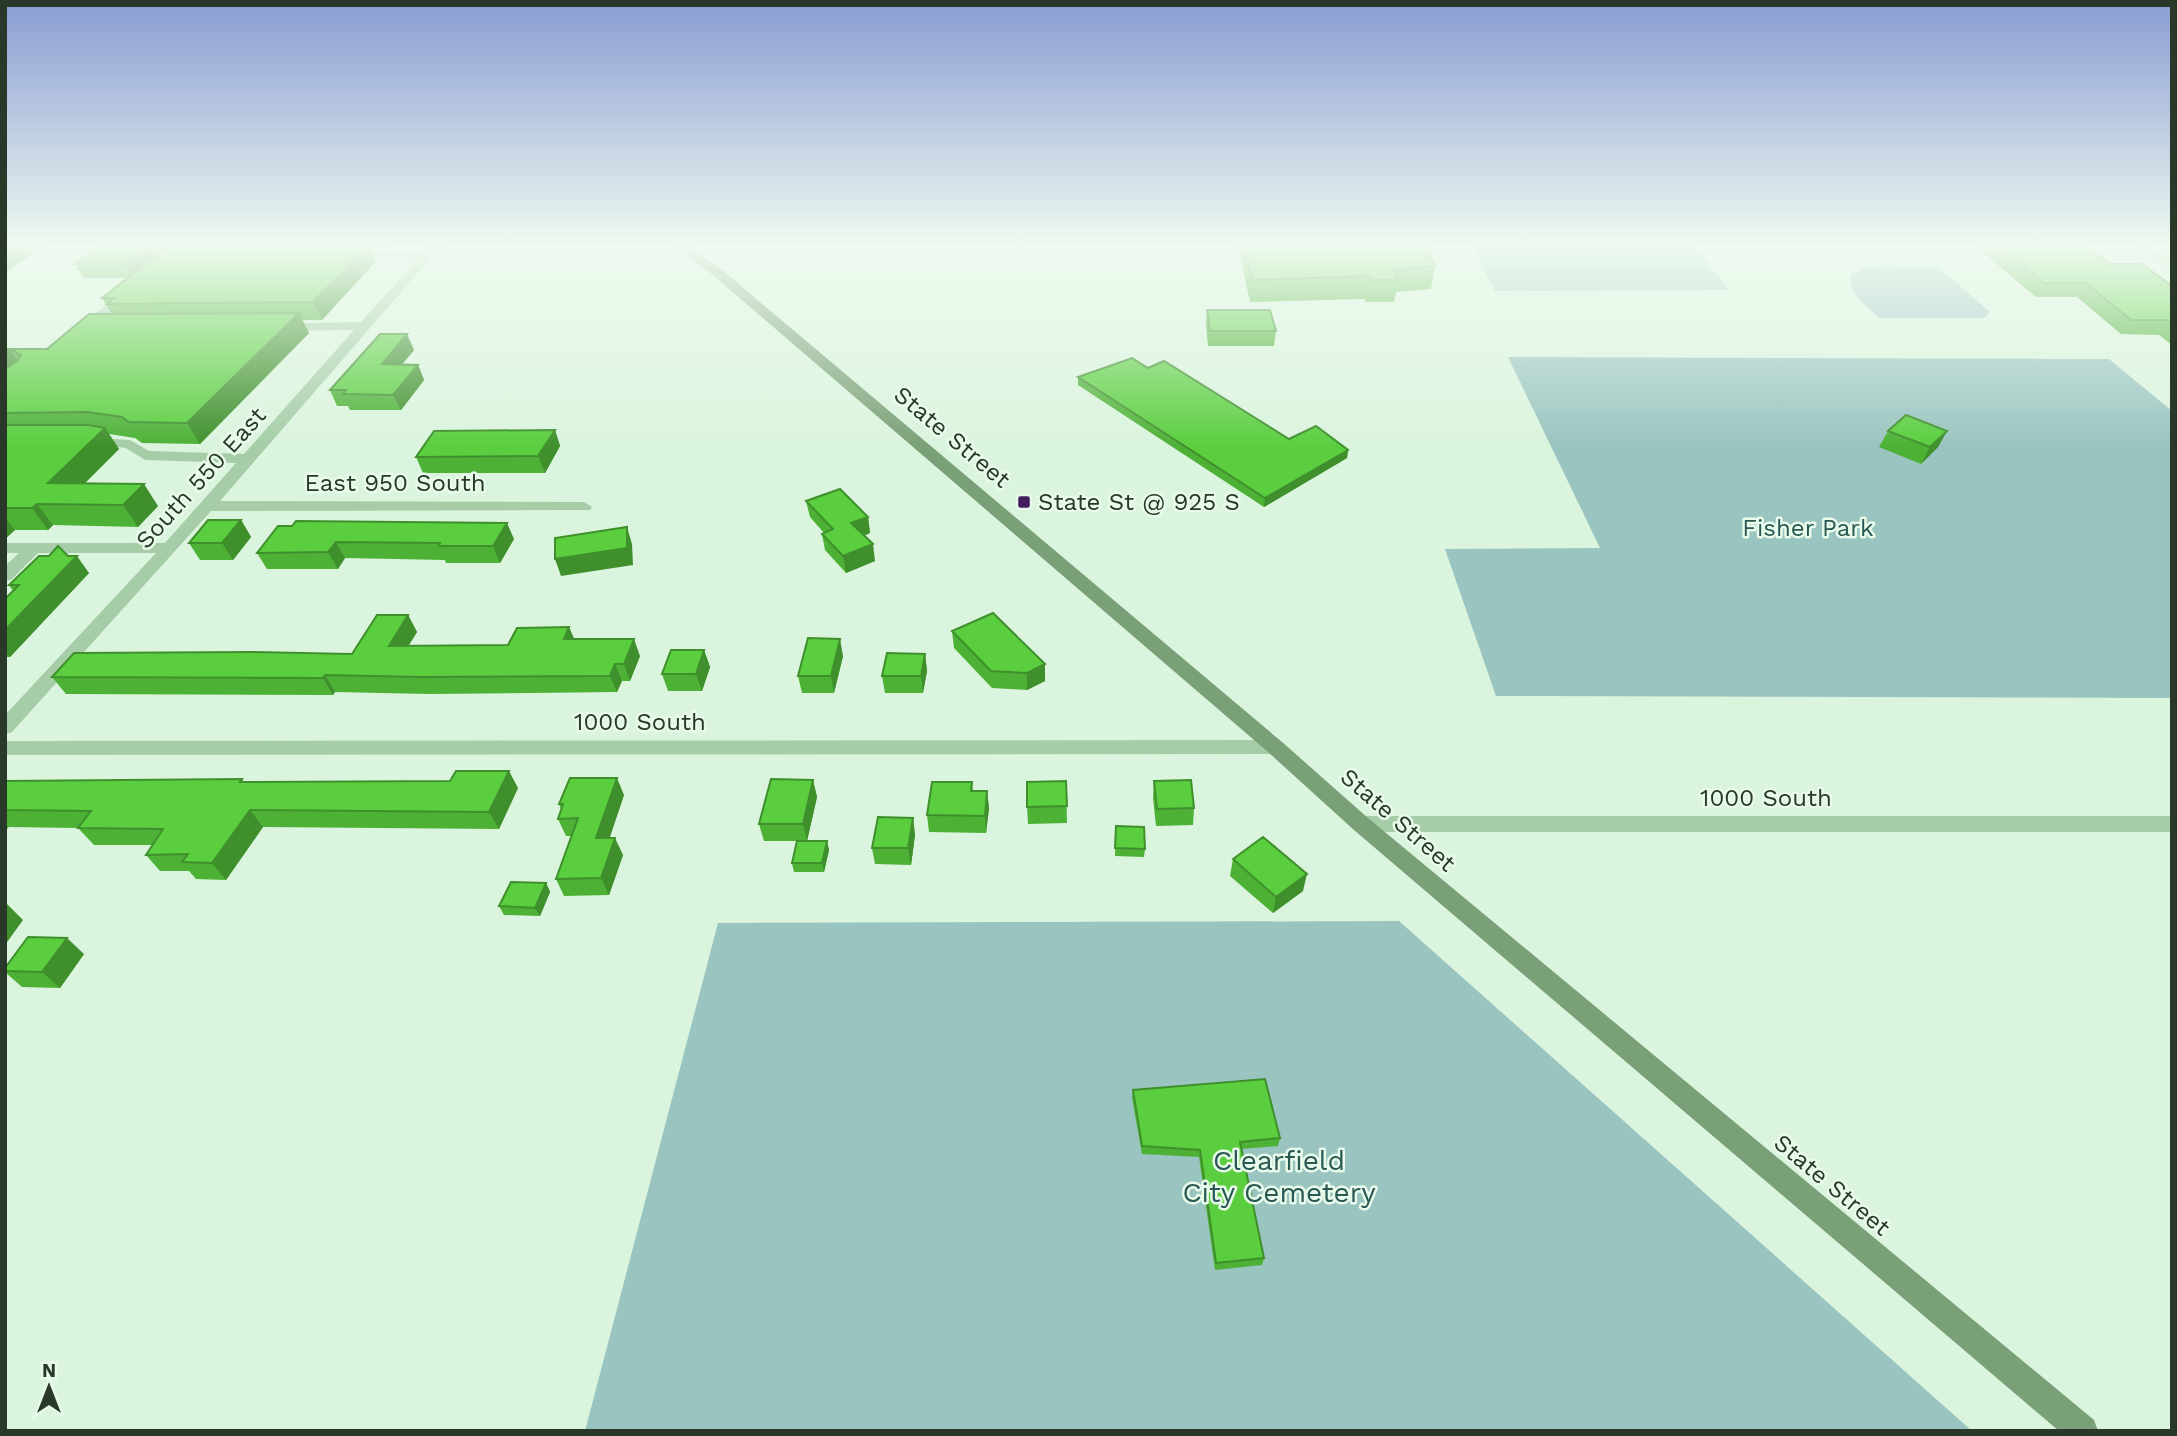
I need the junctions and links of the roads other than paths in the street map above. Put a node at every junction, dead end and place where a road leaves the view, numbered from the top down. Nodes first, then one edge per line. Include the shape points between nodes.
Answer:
1 (102, 313) edge
2 (376, 313) edge
3 (765, 313) edge
4 (365, 326) junction
5 (260, 327) edge
6 (111, 328) edge
7 (75, 440) edge
8 (248, 459) junction
9 (207, 506) junction
10 (584, 507) dead end
11 (5, 548) edge
12 (34, 548) junction
13 (170, 548) junction
14 (5, 576) edge
15 (5, 727) edge
16 (1275, 747) junction
17 (5, 748) edge
18 (1361, 824) junction
19 (2172, 824) edge
20 (2083, 1431) edge

1 - 6 street via 79,332
2 - 4 street, South 550 East
3 - 16 main road, State Street
4 - 5 street
4 - 8 street, South 550 East
7 - 8 street via 130,444 145,455
8 - 9 street, South 550 East
9 - 10 street, East 950 South
9 - 13 street, South 550 East
11 - 12 street
12 - 13 street
12 - 14 street
13 - 15 street, South 550 East
16 - 17 street, 1000 South
16 - 18 main road, State Street
18 - 19 street, 1000 South
18 - 20 main road, State Street

